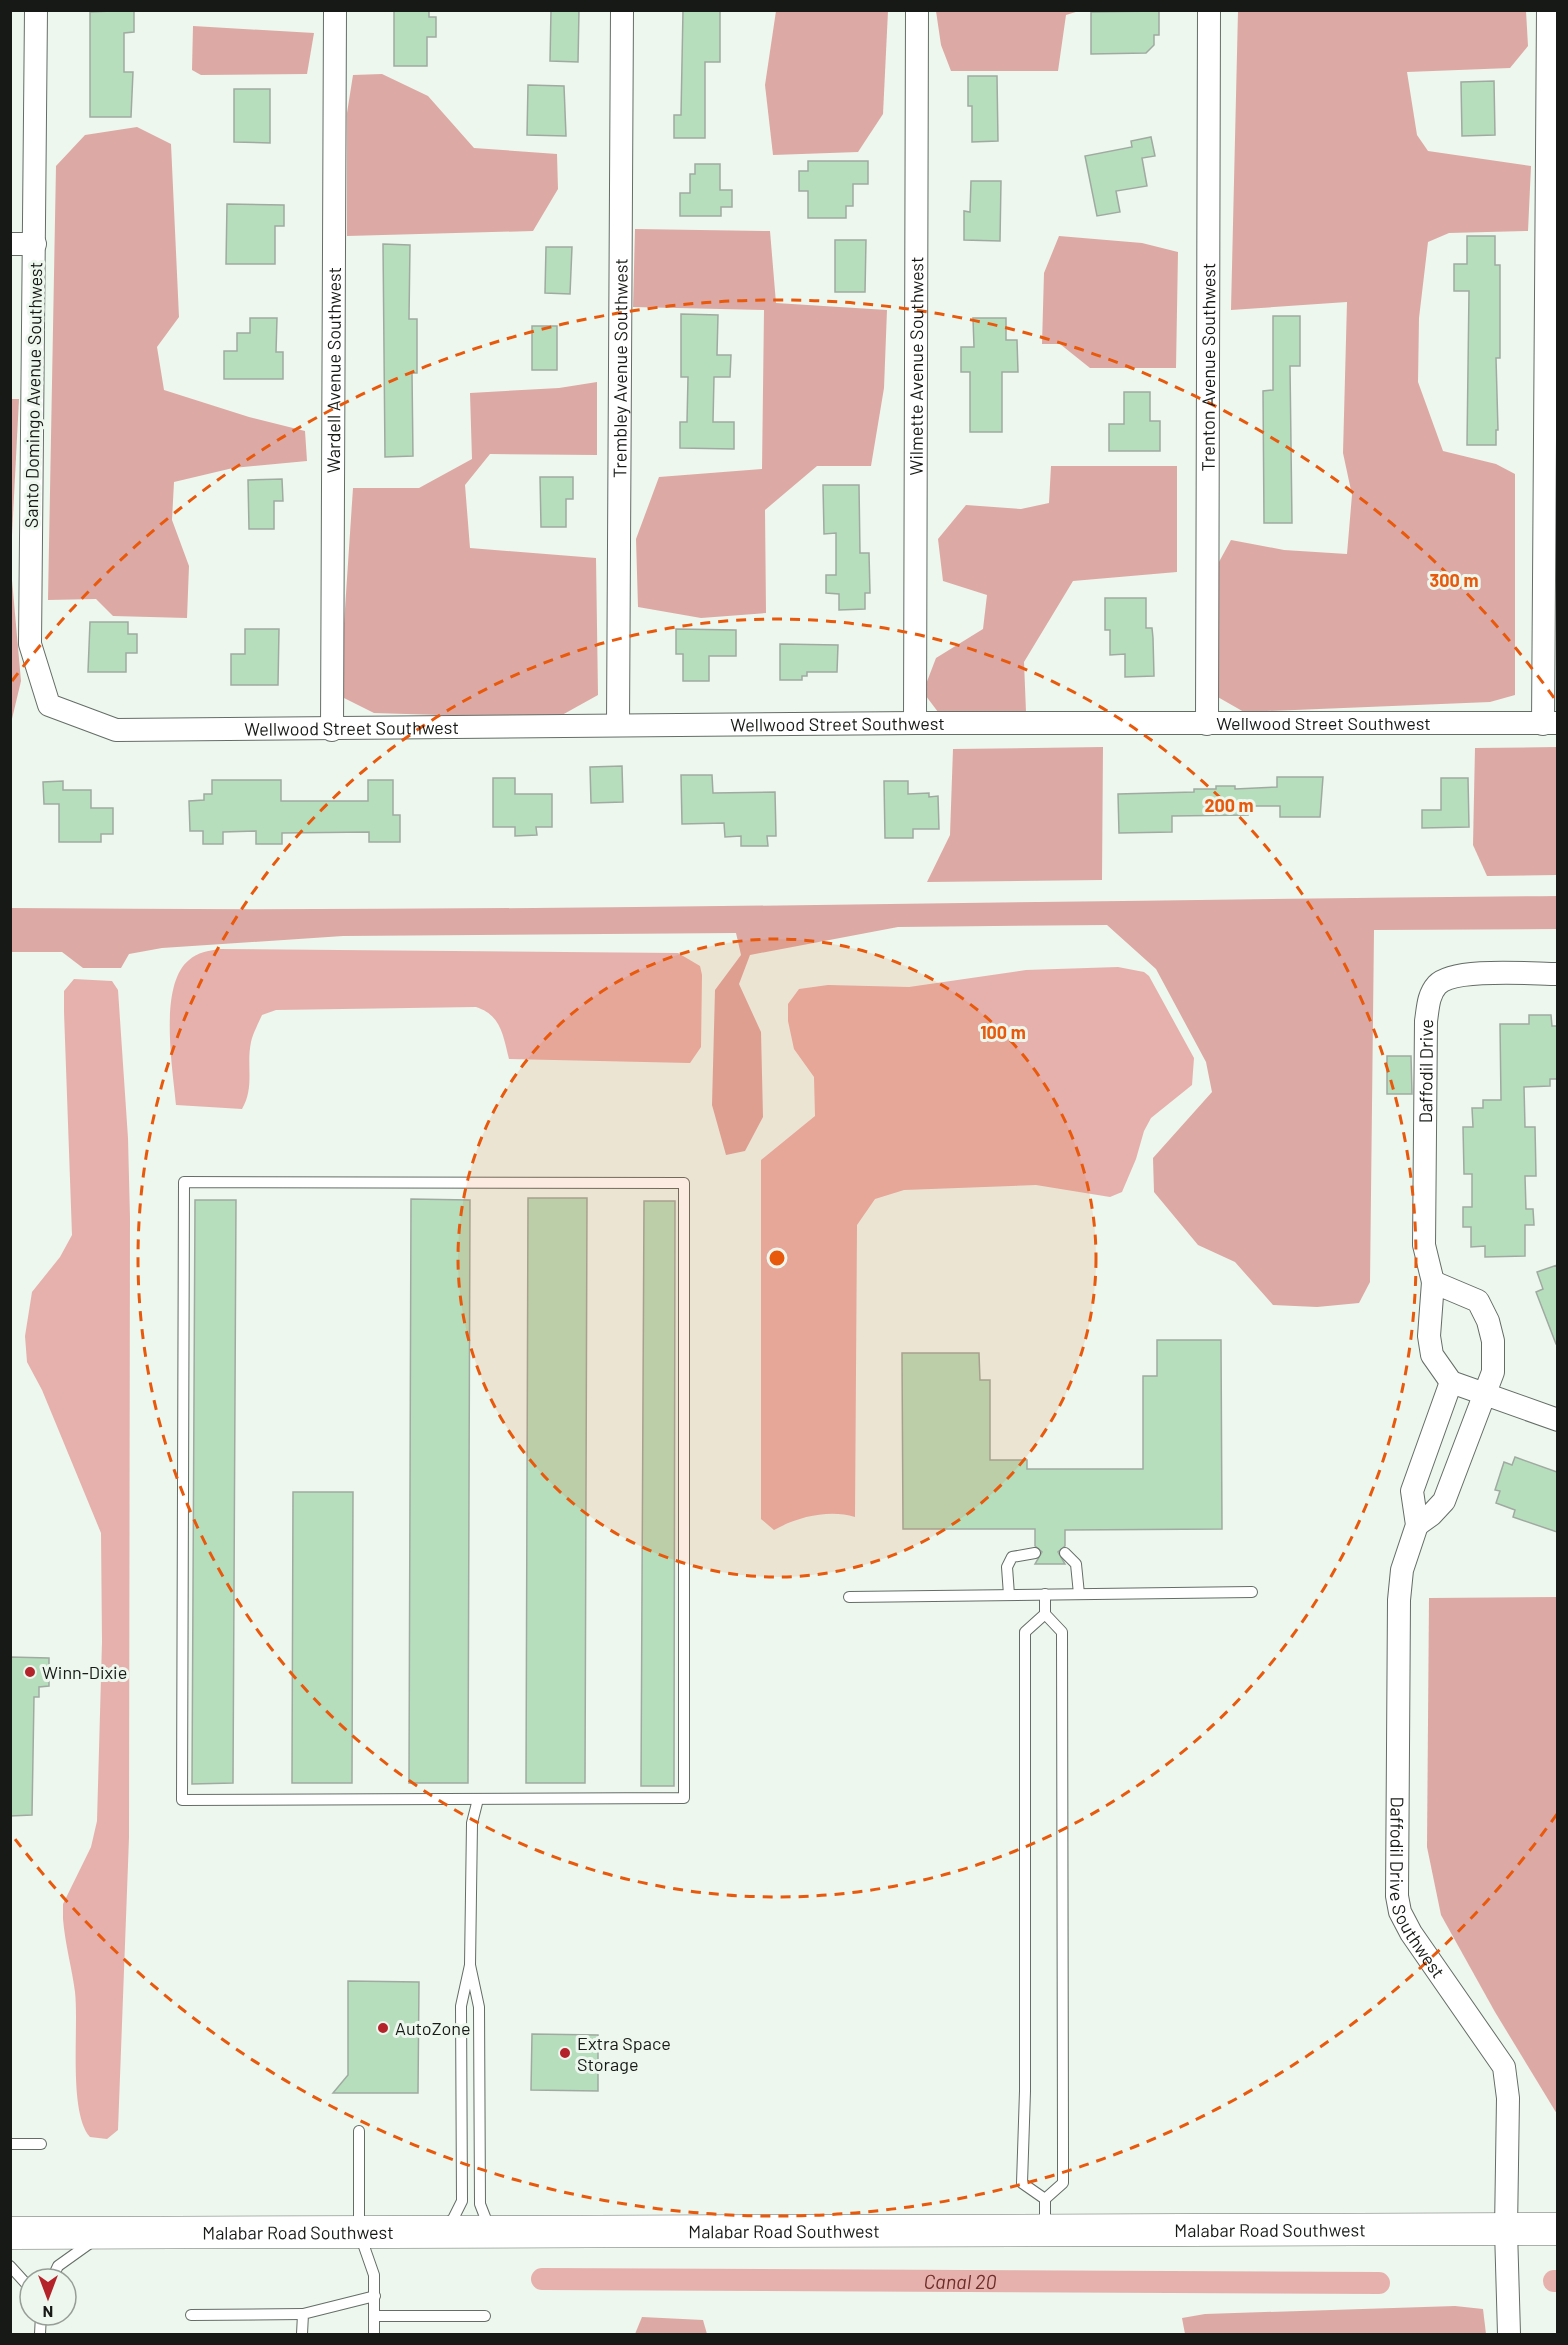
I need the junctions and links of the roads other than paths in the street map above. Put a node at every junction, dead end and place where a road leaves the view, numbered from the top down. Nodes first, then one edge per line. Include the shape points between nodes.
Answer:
1 (36, 10) edge
2 (335, 10) edge
3 (622, 10) edge
4 (917, 10) edge
5 (1209, 10) edge
6 (1548, 10) edge
7 (10, 244) edge
8 (35, 244) junction
9 (915, 723) junction
10 (1207, 724) junction
11 (1550, 724) edge
12 (618, 725) junction
13 (116, 730) joint
14 (332, 730) junction
15 (1557, 974) edge
16 (1434, 1282) junction
17 (1451, 1382) junction
18 (1486, 1393) junction
19 (1557, 1420) edge
20 (1417, 1525) junction
21 (1035, 1553) dead end
22 (1065, 1553) dead end
23 (1252, 1592) dead end
24 (1045, 1594) junction
25 (1078, 1594) junction
26 (1009, 1595) junction
27 (849, 1597) dead end
28 (1045, 1614) junction
29 (478, 1799) junction
30 (470, 1965) junction
31 (359, 2131) dead end
32 (10, 2144) edge
33 (41, 2144) dead end
34 (1045, 2199) junction
35 (1557, 2229) edge
36 (1046, 2230) junction
37 (1506, 2230) junction
38 (505, 2231) junction
39 (106, 2232) junction
40 (359, 2232) junction
41 (429, 2232) junction
42 (10, 2233) edge
43 (58, 2267) edge
44 (375, 2296) junction
45 (303, 2314) junction
46 (191, 2315) dead end
47 (375, 2316) junction
48 (485, 2316) dead end
49 (302, 2334) edge
50 (374, 2334) edge
51 (1509, 2334) edge

1 - 8 street, Santo Domingo Avenue Southwest
2 - 14 street, Wardell Avenue Southwest
3 - 12 street, Trembley Avenue Southwest
4 - 9 street, Wilmette Avenue Southwest
5 - 10 street, Trenton Avenue Southwest
6 - 11 street
7 - 8 street
8 - 13 street, Santo Domingo Avenue Southwest via 30,644 49,705
9 - 10 street, Wellwood Street Southwest
9 - 12 street, Wellwood Street Southwest
10 - 11 street, Wellwood Street Southwest
12 - 14 street, Wellwood Street Southwest
13 - 14 street, Wellwood Street Southwest
15 - 16 street, Daffodil Drive via 1456,976 1438,984 1429,998 1424,1245
16 - 17 street, Daffodil Drive via 1429,1336 1432,1354
16 - 18 street via 1478,1301 1488,1321 1494,1341 1493,1372
17 - 18 street
17 - 20 street, Daffodil Drive Southwest via 1412,1491
18 - 19 street
18 - 20 street via 1444,1501
20 - 37 street, Daffodil Drive Southwest via 1402,1570 1399,1600 1397,1896 1411,1933 1504,2067 1508,2098
21 - 26 lane via 1012,1557 1007,1566
22 - 25 lane via 1076,1564
23 - 25 lane
24 - 25 lane
24 - 26 lane
24 - 28 lane
26 - 27 lane
28 - 34 lane via 1062,1632 1063,2183
28 - 34 lane via 1024,1632 1022,2183
29 - 29 lane via 684,1798 684,1183 184,1182 182,1800
29 - 30 lane via 472,1823
30 - 38 lane via 479,2007 480,2204 487,2222
30 - 41 lane via 461,2006 462,2201 453,2219
31 - 40 lane
32 - 33 lane
34 - 36 lane
35 - 37 main road, Malabar Road Southwest
36 - 37 main road, Malabar Road Southwest
36 - 38 main road, Malabar Road Southwest
37 - 51 street, Daffodil Drive Southwest
38 - 41 main road, Malabar Road Southwest
39 - 40 main road, Malabar Road Southwest
39 - 42 main road, Malabar Road Southwest
39 - 43 lane
40 - 41 main road, Malabar Road Southwest
40 - 44 lane via 374,2275
44 - 45 lane
44 - 47 lane
45 - 46 lane
45 - 49 lane
47 - 48 lane
47 - 50 lane

